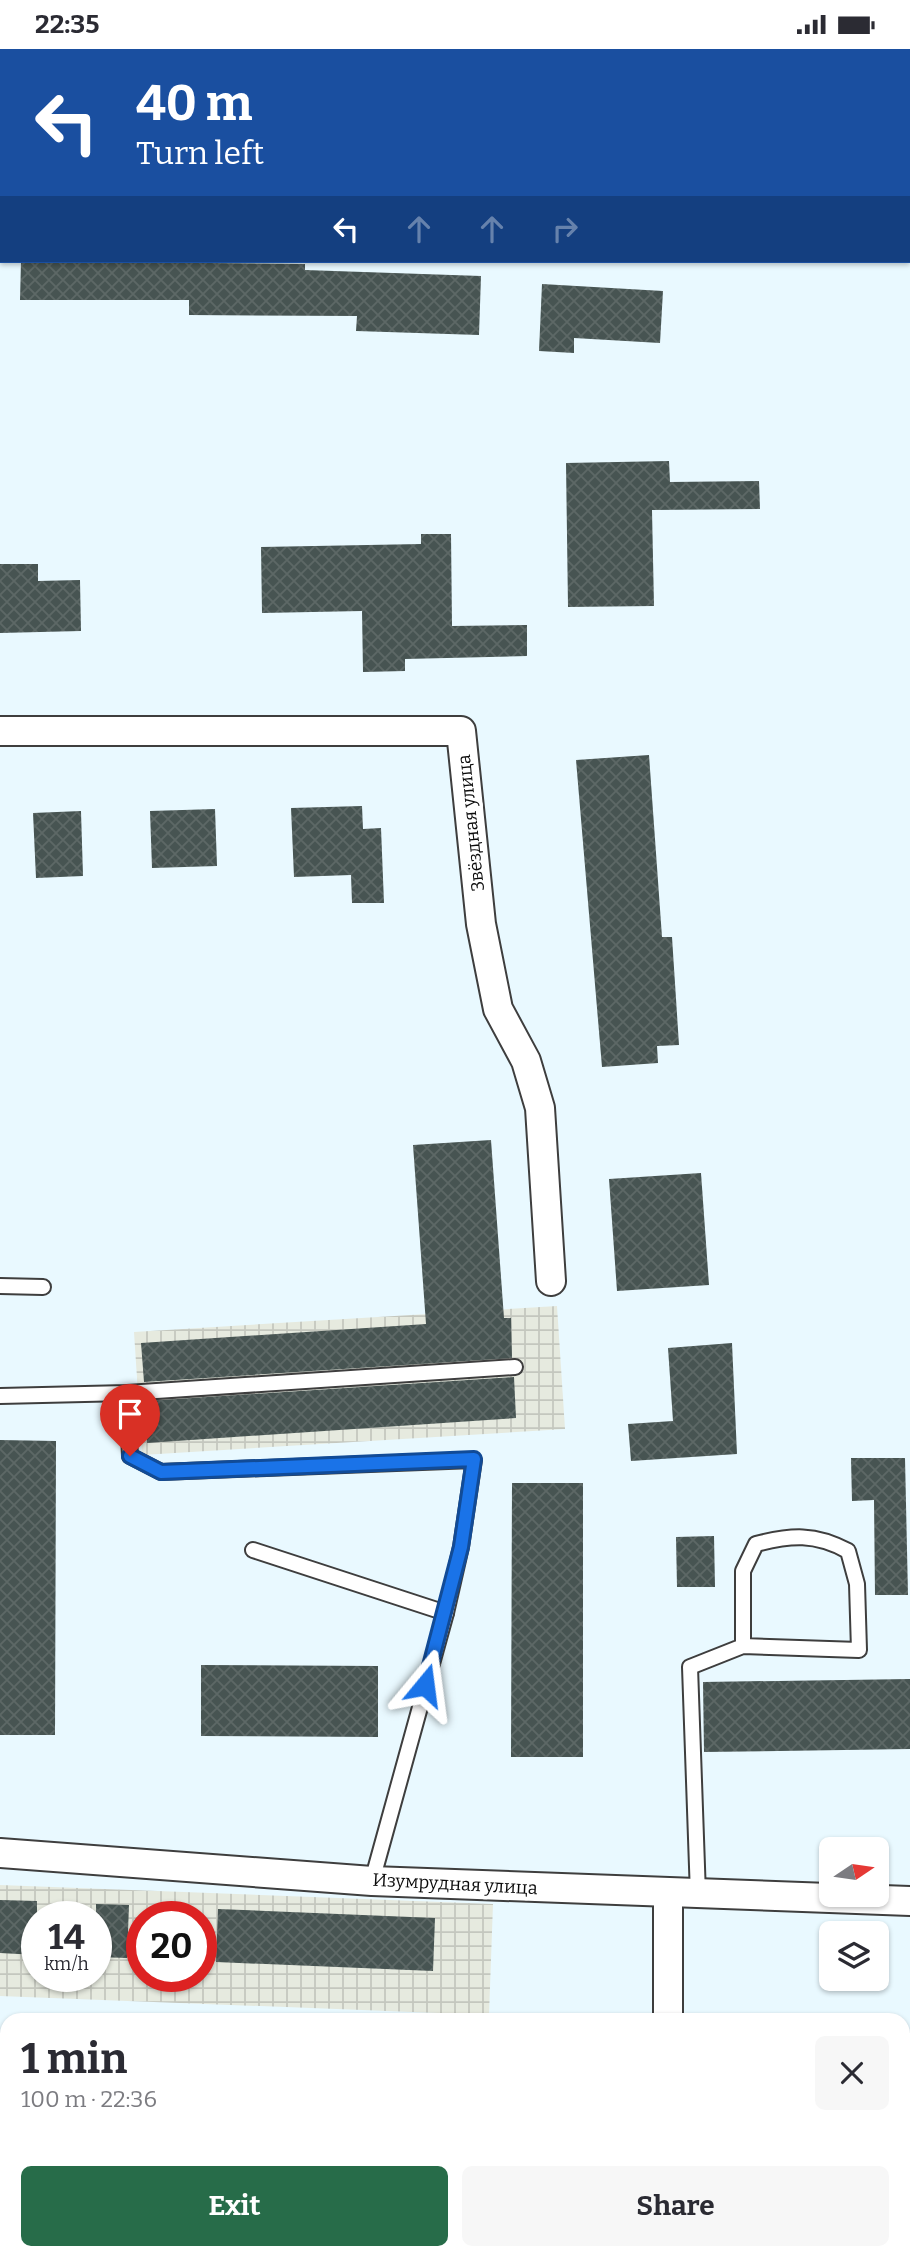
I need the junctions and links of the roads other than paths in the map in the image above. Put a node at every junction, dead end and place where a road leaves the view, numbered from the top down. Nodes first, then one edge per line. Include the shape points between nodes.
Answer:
1 (0, 731) edge
2 (551, 1281) dead end
3 (0, 1286) edge
4 (43, 1287) dead end
5 (515, 1367) dead end
6 (127, 1393) junction
7 (0, 1396) edge
8 (253, 1550) dead end
9 (446, 1613) junction
10 (743, 1646) junction
11 (0, 1853) edge
12 (372, 1881) junction
13 (668, 1894) junction
14 (698, 1895) junction
15 (910, 1901) edge
16 (668, 2013) edge

1 - 2 street, Звёздная улица via 461,731 481,924 498,1009 526,1061 540,1108
3 - 4 lane
5 - 6 lane
6 - 7 lane
6 - 9 lane via 130,1456 161,1472 474,1459
8 - 9 lane
9 - 12 lane
10 - 10 lane via 859,1650 857,1584 848,1551 791,1535 756,1544 743,1571
10 - 14 lane via 691,1667
11 - 12 street, Изумрудная улица
12 - 13 street, Изумрудная улица
13 - 14 street, Изумрудная улица
13 - 16 street
14 - 15 street, Изумрудная улица

